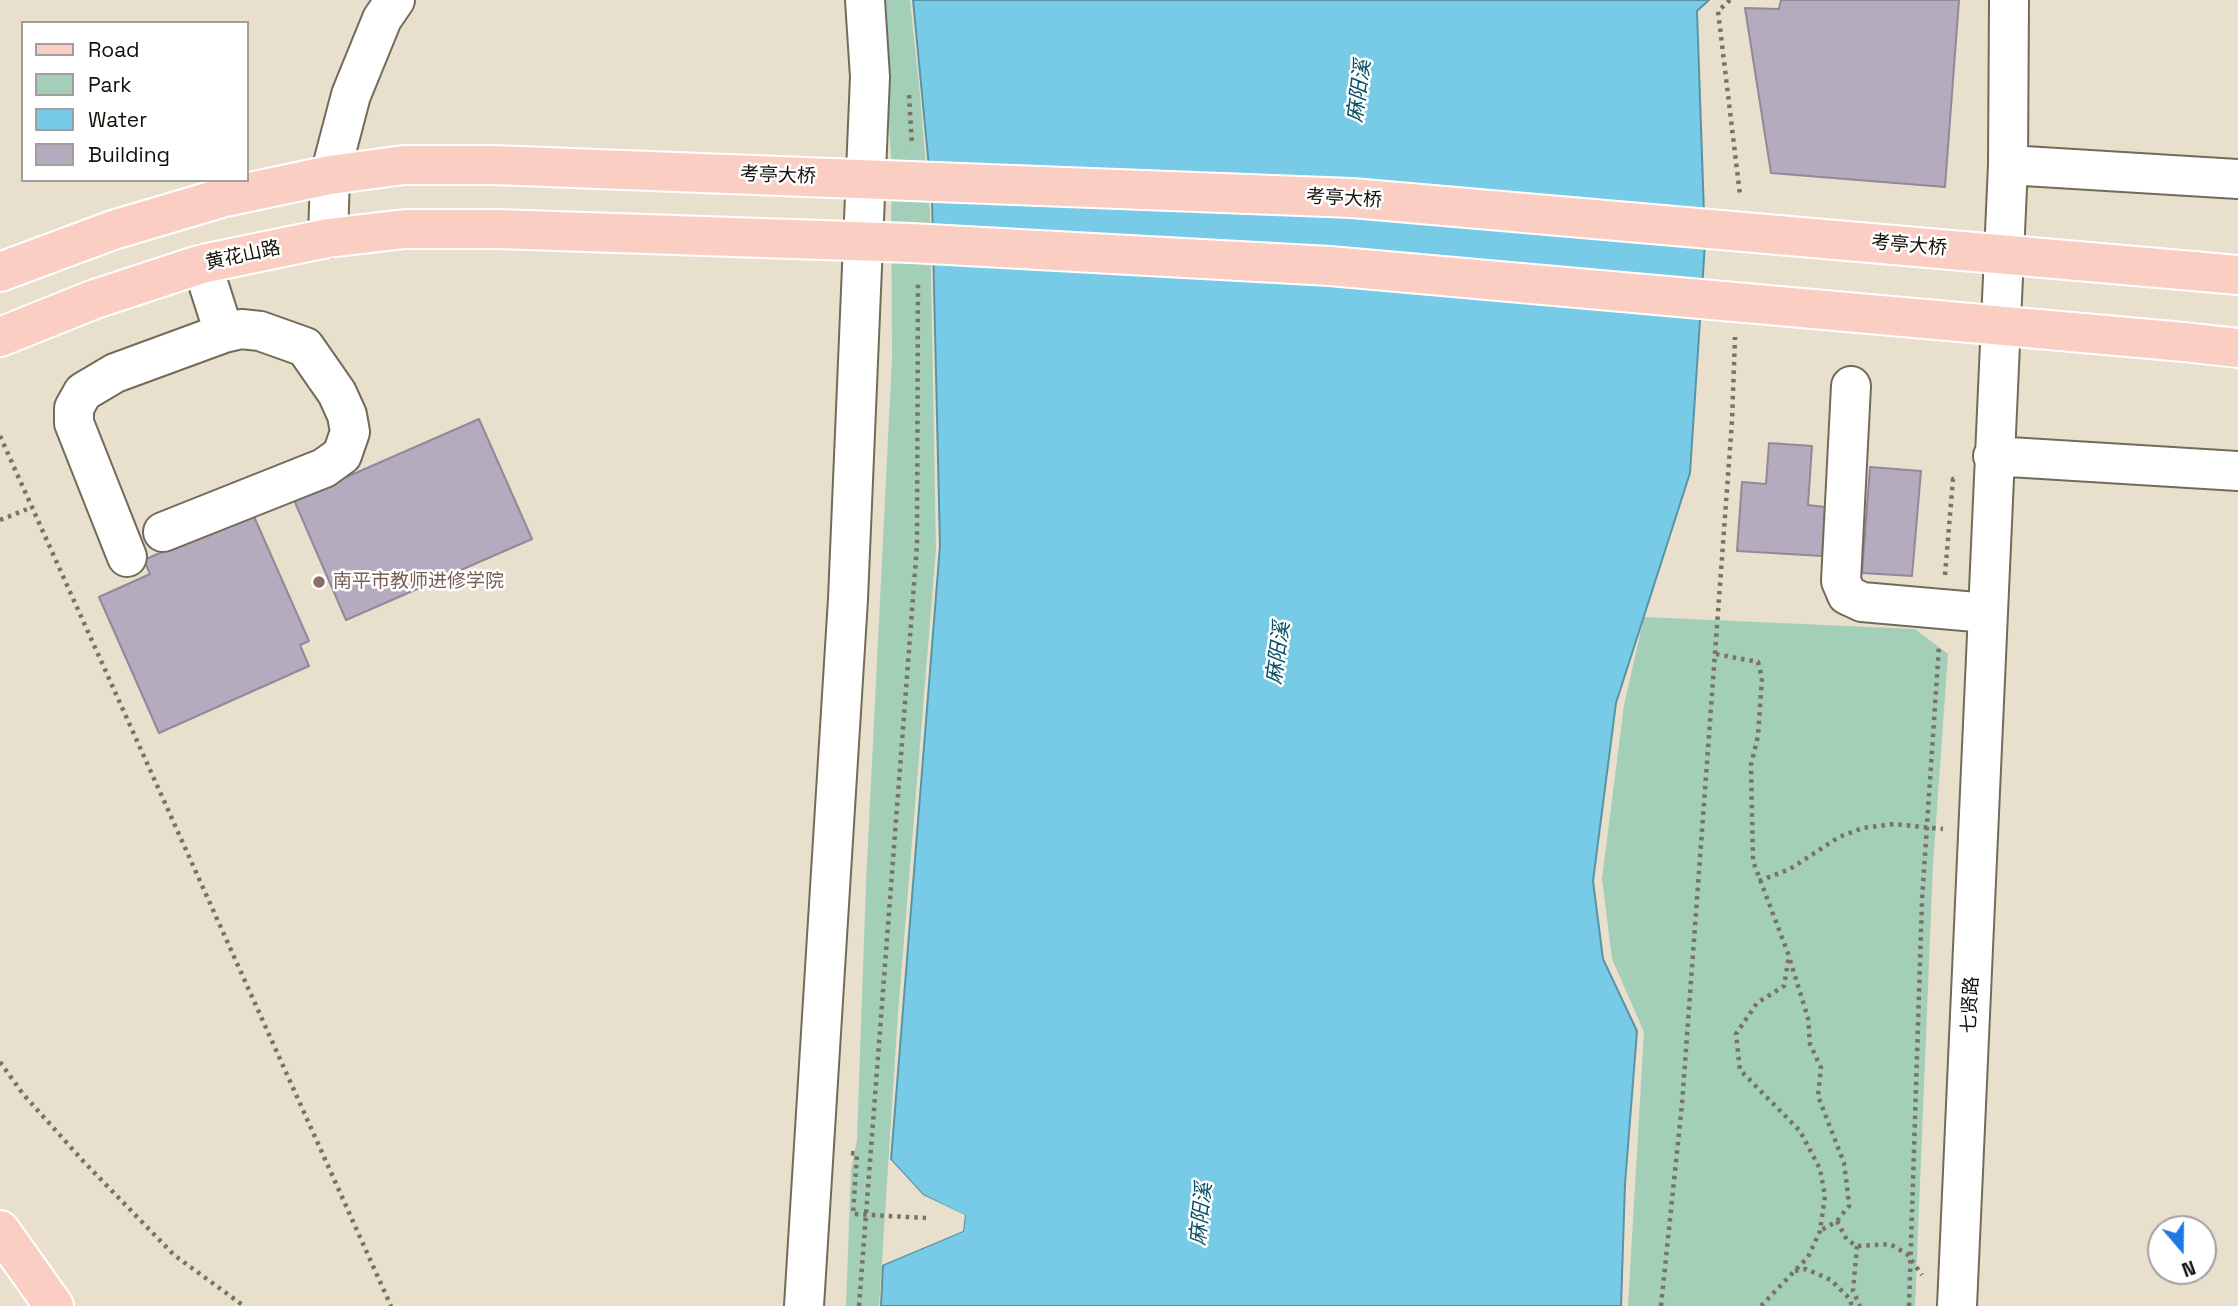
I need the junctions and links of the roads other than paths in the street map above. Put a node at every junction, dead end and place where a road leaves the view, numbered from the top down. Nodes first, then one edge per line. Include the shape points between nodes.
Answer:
1 (395, 0) edge
2 (865, 0) edge
3 (2009, 0) edge
4 (2008, 165) junction
5 (330, 175) junction
6 (2238, 179) edge
7 (328, 238) junction
8 (202, 264) junction
9 (0, 272) edge
10 (2238, 275) edge
11 (224, 333) junction
12 (0, 337) edge
13 (2238, 348) edge
14 (1851, 386) dead end
15 (1993, 469) junction
16 (2238, 471) edge
17 (163, 532) dead end
18 (127, 557) dead end
19 (1987, 613) junction
20 (0, 1230) edge
21 (54, 1306) edge
22 (804, 1306) edge
23 (1956, 1306) edge

1 - 5 street via 382,19 351,95
2 - 22 street via 870,77 848,599
3 - 4 street, 七贤路
4 - 6 street
4 - 15 street, 七贤路
5 - 7 street
5 - 9 main road via 197,205
5 - 10 main road, 考亭大桥, bridge via 404,165 494,165 1352,198
7 - 8 main road, 黄花山路
7 - 13 main road, 黄花山路, bridge via 405,229 497,229 911,243 1330,266
8 - 11 street
8 - 12 main road, 黄花山路
11 - 17 street via 260,331 305,347 337,393 350,432 342,455 324,468
11 - 18 street via 115,373 83,392 74,408 74,423
14 - 19 street via 1841,581 1847,595 1861,602
15 - 16 street
15 - 19 street, 七贤路
19 - 23 street, 七贤路
20 - 21 main road

